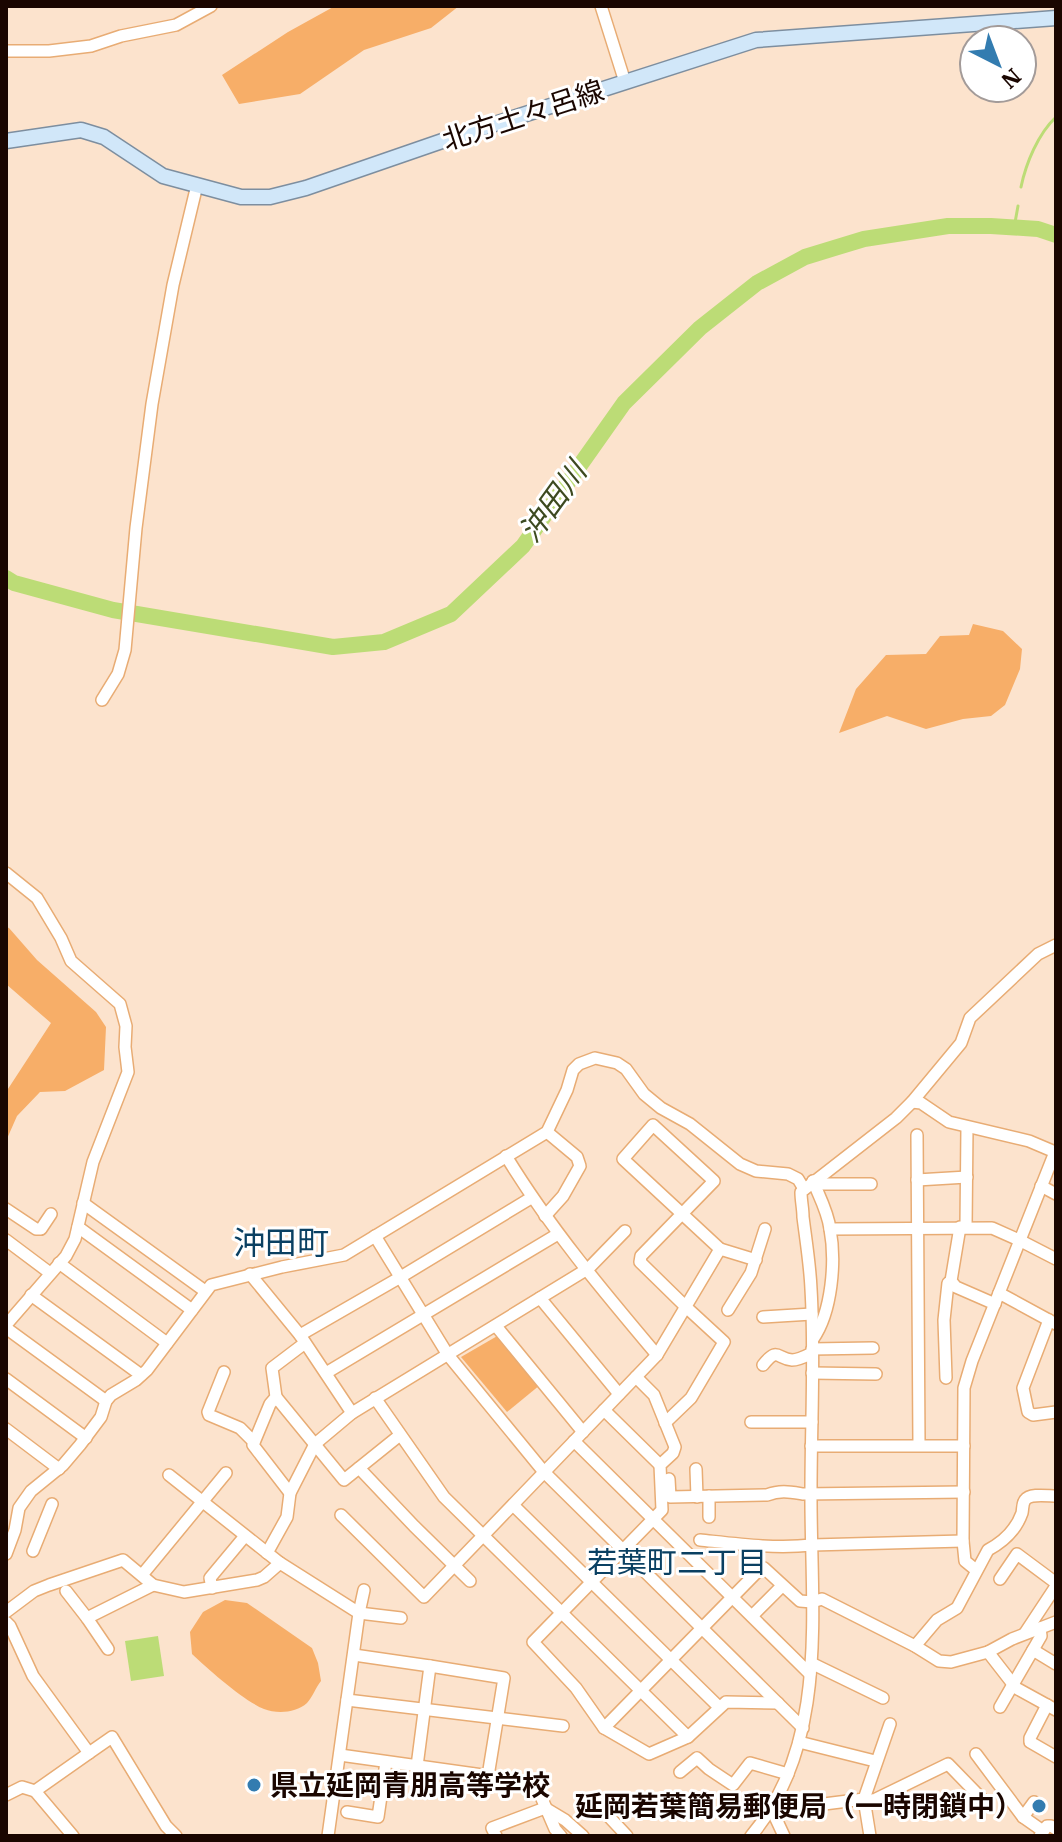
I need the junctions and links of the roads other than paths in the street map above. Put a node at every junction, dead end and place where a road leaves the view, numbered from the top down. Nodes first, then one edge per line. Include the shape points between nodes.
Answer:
1 (211, 6) edge
2 (601, 6) edge
3 (1056, 18) edge
4 (6, 51) edge
5 (625, 82) junction
6 (6, 141) edge
7 (197, 185) junction
8 (102, 700) dead end
9 (6, 873) edge
10 (1055, 947) edge
11 (912, 1102) junction
12 (967, 1127) junction
13 (547, 1132) junction
14 (917, 1135) dead end
15 (506, 1156) junction
16 (967, 1177) junction
17 (917, 1180) junction
18 (871, 1184) dead end
19 (808, 1185) junction
20 (1041, 1186) junction
21 (1056, 1194) edge
22 (531, 1198) junction
23 (83, 1203) junction
24 (6, 1209) edge
25 (51, 1214) dead end
26 (682, 1214) junction
27 (545, 1216) junction
28 (78, 1227) junction
29 (963, 1227) junction
30 (917, 1228) junction
31 (765, 1229) dead end
32 (830, 1229) junction
33 (625, 1231) dead end
34 (558, 1234) junction
35 (375, 1236) junction
36 (6, 1240) edge
37 (1019, 1240) junction
38 (720, 1249) junction
39 (1056, 1259) edge
40 (756, 1260) junction
41 (59, 1263) junction
42 (586, 1270) junction
43 (50, 1273) junction
44 (250, 1274) junction
45 (399, 1278) junction
46 (951, 1281) junction
47 (205, 1291) junction
48 (31, 1295) junction
49 (540, 1298) junction
50 (997, 1299) junction
51 (686, 1307) junction
52 (192, 1310) junction
53 (728, 1310) dead end
54 (812, 1314) junction
55 (423, 1316) junction
56 (763, 1317) dead end
57 (1052, 1322) edge
58 (496, 1326) junction
59 (6, 1327) edge
60 (302, 1339) junction
61 (167, 1343) junction
62 (812, 1347) junction
63 (873, 1348) dead end
64 (448, 1355) junction
65 (657, 1355) junction
66 (763, 1365) dead end
67 (224, 1372) dead end
68 (326, 1373) junction
69 (812, 1373) junction
70 (876, 1374) dead end
71 (141, 1375) junction
72 (636, 1377) junction
73 (946, 1378) dead end
74 (6, 1379) edge
75 (619, 1394) junction
76 (276, 1397) junction
77 (375, 1398) junction
78 (106, 1401) junction
79 (604, 1410) junction
80 (1056, 1412) edge
81 (352, 1413) junction
82 (751, 1422) dead end
83 (812, 1422) junction
84 (665, 1423) junction
85 (6, 1429) edge
86 (583, 1432) junction
87 (400, 1435) junction
88 (86, 1438) junction
89 (574, 1441) junction
90 (254, 1442) junction
91 (315, 1444) junction
92 (919, 1445) junction
93 (811, 1446) junction
94 (964, 1446) junction
95 (660, 1465) junction
96 (359, 1468) junction
97 (59, 1469) junction
98 (696, 1469) dead end
99 (544, 1472) junction
100 (226, 1473) dead end
101 (169, 1475) dead end
102 (669, 1479) dead end
103 (36, 1487) junction
104 (964, 1492) junction
105 (290, 1493) junction
106 (811, 1494) junction
107 (703, 1496) junction
108 (1056, 1496) edge
109 (203, 1502) junction
110 (1056, 1502) edge
111 (513, 1505) junction
112 (341, 1515) dead end
113 (709, 1517) dead end
114 (654, 1519) junction
115 (483, 1535) junction
116 (245, 1536) junction
117 (700, 1540) dead end
118 (963, 1541) junction
119 (812, 1545) junction
120 (624, 1550) junction
121 (33, 1551) dead end
122 (6, 1552) edge
123 (267, 1553) junction
124 (280, 1563) junction
125 (454, 1565) junction
126 (976, 1570) junction
127 (142, 1575) junction
128 (1000, 1579) dead end
129 (470, 1581) dead end
130 (592, 1583) junction
131 (153, 1585) junction
132 (1056, 1585) edge
133 (212, 1588) junction
134 (780, 1588) dead end
135 (364, 1590) dead end
136 (66, 1591) dead end
137 (733, 1597) junction
138 (812, 1602) junction
139 (6, 1612) edge
140 (359, 1613) junction
141 (562, 1613) junction
142 (752, 1616) junction
143 (87, 1618) junction
144 (401, 1618) dead end
145 (6, 1622) edge
146 (1056, 1622) edge
147 (702, 1628) junction
148 (1040, 1628) junction
149 (1025, 1633) junction
150 (915, 1646) junction
151 (108, 1649) dead end
152 (1033, 1650) junction
153 (988, 1652) junction
154 (354, 1655) junction
155 (671, 1660) junction
156 (1056, 1664) edge
157 (430, 1666) junction
158 (811, 1669) junction
159 (1013, 1684) junction
160 (640, 1690) junction
161 (883, 1698) dead end
162 (347, 1700) junction
163 (778, 1703) junction
164 (719, 1707) junction
165 (1000, 1707) dead end
166 (1052, 1708) edge
167 (424, 1710) junction
168 (498, 1718) junction
169 (890, 1724) dead end
170 (563, 1726) dead end
171 (604, 1728) junction
172 (803, 1728) junction
173 (688, 1737) junction
174 (799, 1742) junction
175 (89, 1753) junction
176 (976, 1754) dead end
177 (340, 1755) junction
178 (1056, 1757) edge
179 (875, 1761) junction
180 (386, 1762) junction
181 (417, 1766) junction
182 (680, 1772) dead end
183 (788, 1774) junction
184 (488, 1776) junction
185 (35, 1791) junction
186 (6, 1795) edge
187 (864, 1799) junction
188 (985, 1802) dead end
189 (1034, 1802) dead end
190 (598, 1805) dead end
191 (545, 1808) junction
192 (771, 1808) junction
193 (347, 1812) dead end
194 (1023, 1817) junction
195 (1056, 1829) edge
196 (1042, 1834) edge
197 (73, 1836) edge
198 (176, 1836) edge
199 (328, 1836) edge
200 (496, 1836) edge
201 (561, 1836) edge
202 (583, 1836) edge
203 (627, 1836) edge
204 (751, 1836) edge
205 (784, 1836) edge
206 (870, 1836) edge

1 - 4 street via 176,25 91,46
2 - 5 street
3 - 5 main road, 北方土々呂線 via 756,40
5 - 7 main road, 北方土々呂線 via 270,197 241,197
6 - 7 main road, 北方土々呂線 via 81,130 104,137 163,176
7 - 8 street via 152,404 125,646 118,674
9 - 23 street via 37,898 71,961 123,1009 128,1072
10 - 11 street via 1038,954 970,1018 961,1043
11 - 12 street
11 - 19 street
12 - 16 street
12 - 20 street via 1055,1152
13 - 15 street
13 - 19 street via 573,1070 595,1058 626,1069 644,1094 740,1164 788,1174
13 - 27 street via 577,1157 580,1166
14 - 17 street
15 - 22 street
15 - 35 street
16 - 17 street
16 - 29 street
17 - 30 street
18 - 19 street
19 - 32 street
19 - 54 street via 801,1199
20 - 21 street
20 - 37 street
22 - 27 street
22 - 45 street
23 - 28 street
23 - 47 street
24 - 25 street via 36,1229
26 - 26 street via 623,1159 653,1125 714,1181
26 - 38 street
26 - 51 street via 640,1262
27 - 34 street
28 - 41 street
28 - 52 street
29 - 30 street
29 - 37 street via 992,1228
29 - 46 street
30 - 32 street
30 - 92 street
31 - 40 street
32 - 62 street via 829,1297
33 - 42 street
34 - 42 street
34 - 55 street
35 - 44 street via 344,1255
35 - 45 street
36 - 43 street
37 - 39 street
37 - 50 street
38 - 40 street
38 - 51 street
40 - 53 street
41 - 43 street
41 - 61 street
42 - 49 street
42 - 65 street
43 - 48 street
44 - 47 street
44 - 60 street
45 - 55 street
45 - 60 street
46 - 50 street
46 - 73 street via 944,1320
47 - 52 street
48 - 59 street
48 - 71 street
49 - 58 street
49 - 75 street
50 - 57 street
50 - 94 street via 964,1388
51 - 65 street
51 - 84 street via 724,1342 691,1398
52 - 61 street
54 - 56 street
54 - 62 street
55 - 64 street
55 - 68 street
57 - 80 street via 1023,1388 1028,1412
58 - 64 street
58 - 86 street
59 - 78 street
60 - 68 street
60 - 76 street via 272,1368
61 - 71 street
62 - 63 street
62 - 66 street via 795,1360 780,1354
62 - 69 street
64 - 77 street
64 - 99 street
65 - 72 street
67 - 90 street via 209,1415 240,1428
68 - 81 street
69 - 70 street
69 - 83 street
71 - 78 street
72 - 75 street
72 - 84 street via 654,1395
74 - 88 street
75 - 79 street
76 - 90 street
76 - 91 street
77 - 81 street
77 - 87 street
78 - 88 street
79 - 86 street
79 - 95 street
81 - 91 street
82 - 83 street
83 - 93 street
84 - 95 street via 675,1447
85 - 97 street
86 - 89 street
87 - 96 street
87 - 115 street via 444,1497
88 - 97 street
89 - 99 street
89 - 114 street
90 - 105 street
91 - 96 street via 344,1480
91 - 105 street
92 - 93 street
92 - 94 street
93 - 106 street
94 - 104 street
95 - 114 street via 662,1510
96 - 125 street
97 - 103 street
98 - 107 street
99 - 111 street
99 - 120 street
100 - 109 street
101 - 109 street
102 - 107 street via 670,1497
103 - 121 street via 54,1506
103 - 122 street via 19,1508
104 - 106 street
104 - 118 street
105 - 123 street via 287,1517
106 - 107 street
106 - 119 street
107 - 113 street
108 - 110 street
108 - 126 street via 1027,1497 1011,1534 988,1550
109 - 116 street
109 - 127 street
111 - 115 street
111 - 130 street
112 - 125 street via 424,1597
114 - 120 street
114 - 137 street
115 - 125 street
115 - 141 street
116 - 123 street
116 - 133 street via 210,1578
117 - 119 street via 764,1547
118 - 119 street
118 - 126 street via 965,1561
119 - 138 street
120 - 130 street
120 - 147 street
123 - 124 street
124 - 133 street via 257,1580
124 - 140 street
125 - 129 street
126 - 150 street via 957,1608 937,1620
127 - 131 street
127 - 139 street via 123,1560 34,1591
128 - 132 street via 1017,1554
130 - 141 street
130 - 155 street
131 - 133 street via 184,1592
131 - 143 street
132 - 149 street
134 - 142 street
135 - 140 street
136 - 143 street
137 - 138 street via 764,1568 800,1601
137 - 142 street
137 - 147 street
138 - 150 street via 822,1599
138 - 158 street
140 - 144 street
140 - 154 street
141 - 160 street
141 - 171 street via 533,1642
142 - 158 street
143 - 151 street
145 - 175 street via 33,1676
146 - 148 street
147 - 155 street
147 - 163 street
148 - 149 street
148 - 152 street
149 - 153 street
150 - 153 street via 951,1662
152 - 156 street
152 - 159 street
153 - 159 street
154 - 157 street
154 - 162 street
155 - 160 street
155 - 164 street
157 - 167 street
157 - 168 street via 504,1678
158 - 161 street
158 - 172 street
159 - 165 street
159 - 166 street
160 - 171 street
160 - 173 street
162 - 167 street
162 - 177 street
163 - 164 street via 732,1701
163 - 172 street
164 - 173 street
166 - 178 street via 1030,1742
167 - 168 street
167 - 181 street
168 - 170 street
168 - 184 street
169 - 179 street
171 - 173 street via 649,1754
172 - 174 street
174 - 179 street
174 - 183 street
175 - 185 street
175 - 198 street via 112,1737
176 - 194 street
177 - 180 street
177 - 199 street
179 - 187 street
180 - 181 street
180 - 193 street via 378,1817
181 - 184 street
182 - 183 street via 697,1758 733,1785 750,1763
183 - 192 street
184 - 191 street via 536,1785
185 - 186 street via 22,1787
185 - 197 street
187 - 188 street via 876,1799 948,1764
187 - 192 street
187 - 206 street
189 - 194 street
190 - 203 street
191 - 200 street via 492,1828
191 - 201 street
191 - 202 street
192 - 204 street
192 - 205 street
194 - 196 street
195 - 196 street via 1047,1826

